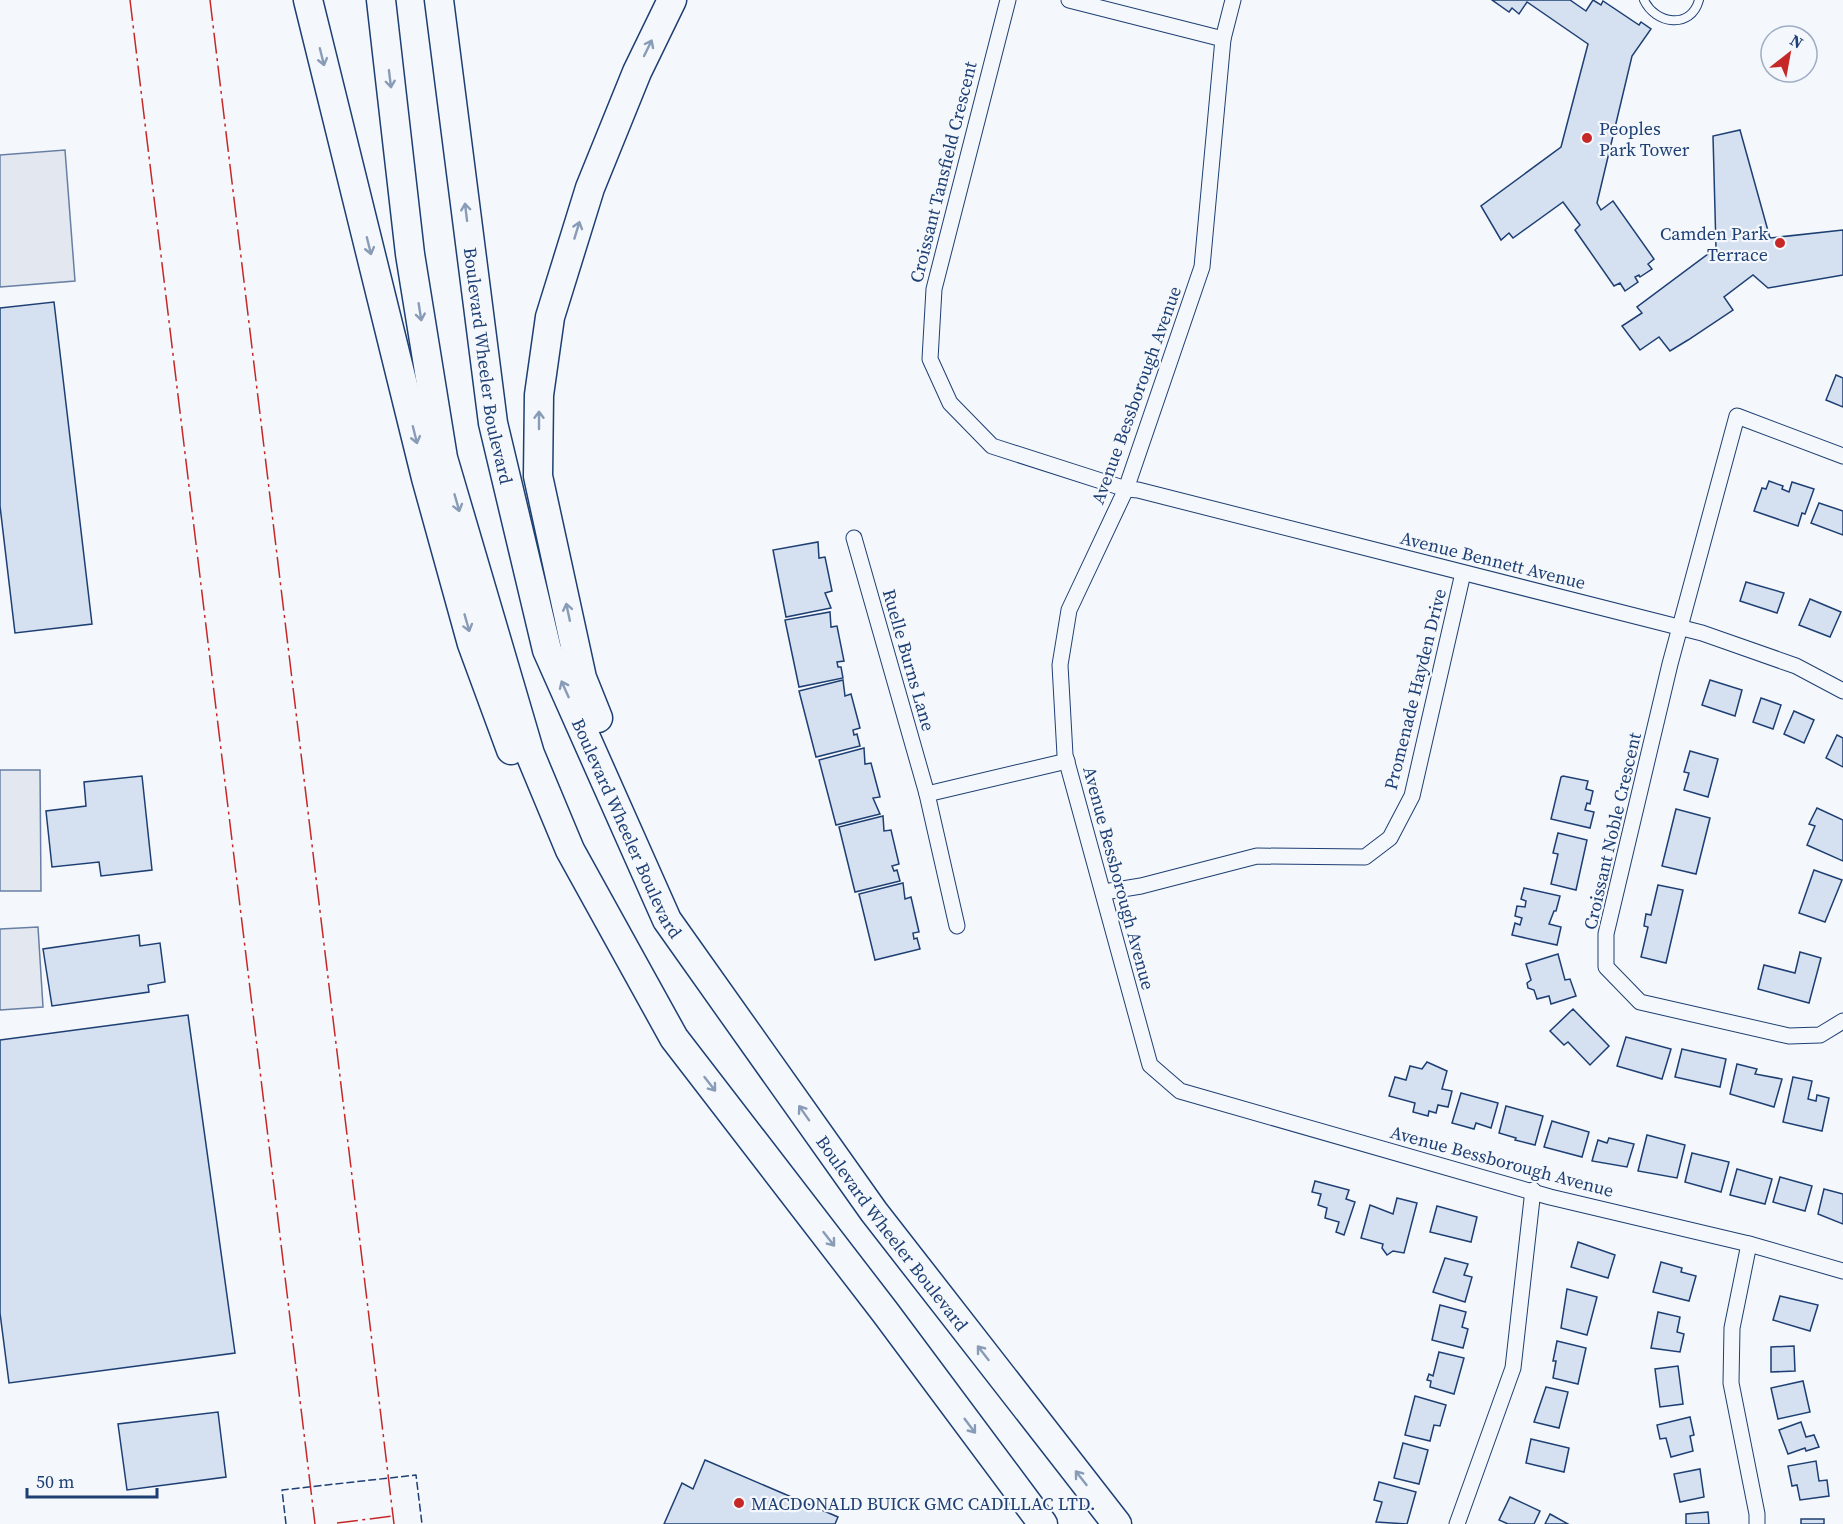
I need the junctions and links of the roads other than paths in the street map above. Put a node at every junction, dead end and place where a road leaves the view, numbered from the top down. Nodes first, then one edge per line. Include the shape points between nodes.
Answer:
1 (308, 0) edge
2 (381, 0) edge
3 (439, 0) edge
4 (672, 0) edge
5 (1008, 0) edge
6 (1069, 0) edge
7 (1233, 0) edge
8 (1644, 0) edge
9 (1699, 0) edge
10 (1223, 39) junction
11 (1843, 456) edge
12 (1126, 489) junction
13 (854, 537) dead end
14 (1463, 573) junction
15 (1682, 628) junction
16 (1843, 691) edge
17 (1067, 761) junction
18 (927, 794) junction
19 (1104, 892) junction
20 (957, 926) dead end
21 (709, 979) junction
22 (1843, 1021) edge
23 (674, 1038) junction
24 (1533, 1190) junction
25 (1749, 1244) junction
26 (1843, 1271) edge
27 (1043, 1524) edge
28 (1117, 1524) edge
29 (1457, 1524) edge
30 (1757, 1524) edge

1 -> 23 highway via 426,478 472,645 547,839 621,965
2 -> 23 highway via 410,254 443,458 530,754 570,850
21 -> 3 highway, Boulevard Wheeler Boulevard via 668,920 548,650 493,423
21 -> 4 highway via 655,867 582,678 538,476 539,395 550,317 612,129
5 - 12 street, Croissant Tansfield Crescent via 934,289 930,359 950,403 992,446
6 - 10 street
7 - 10 street, Avenue Bessborough Avenue
8 - 9 lane via 1653,14 1673,21 1692,12
10 - 12 street, Avenue Bessborough Avenue via 1202,267
11 - 15 street, Croissant Noble Crescent via 1737,416
12 - 14 street, Avenue Bennett Avenue
12 - 17 street, Avenue Bessborough Avenue via 1069,610 1060,664
13 - 18 street, Ruelle Burns Lane
14 - 15 street, Avenue Bennett Avenue
14 - 19 street, Promenade Hayden Drive via 1412,796 1390,838 1365,857 1257,856
15 - 16 street, Avenue Bennett Avenue via 1796,666
15 - 22 street, Croissant Noble Crescent via 1606,934 1606,967 1640,1002 1778,1033 1820,1035
17 - 18 street
17 - 19 street, Avenue Bessborough Avenue
18 - 20 street, Ruelle Burns Lane
19 - 24 street, Avenue Bessborough Avenue via 1150,1065 1180,1091
28 -> 21 highway, Boulevard Wheeler Boulevard via 874,1212
23 -> 27 highway
24 - 25 street, Avenue Bessborough Avenue
24 - 29 street via 1513,1368
25 - 26 street, Avenue Bessborough Avenue
25 - 30 street via 1732,1328 1731,1383

